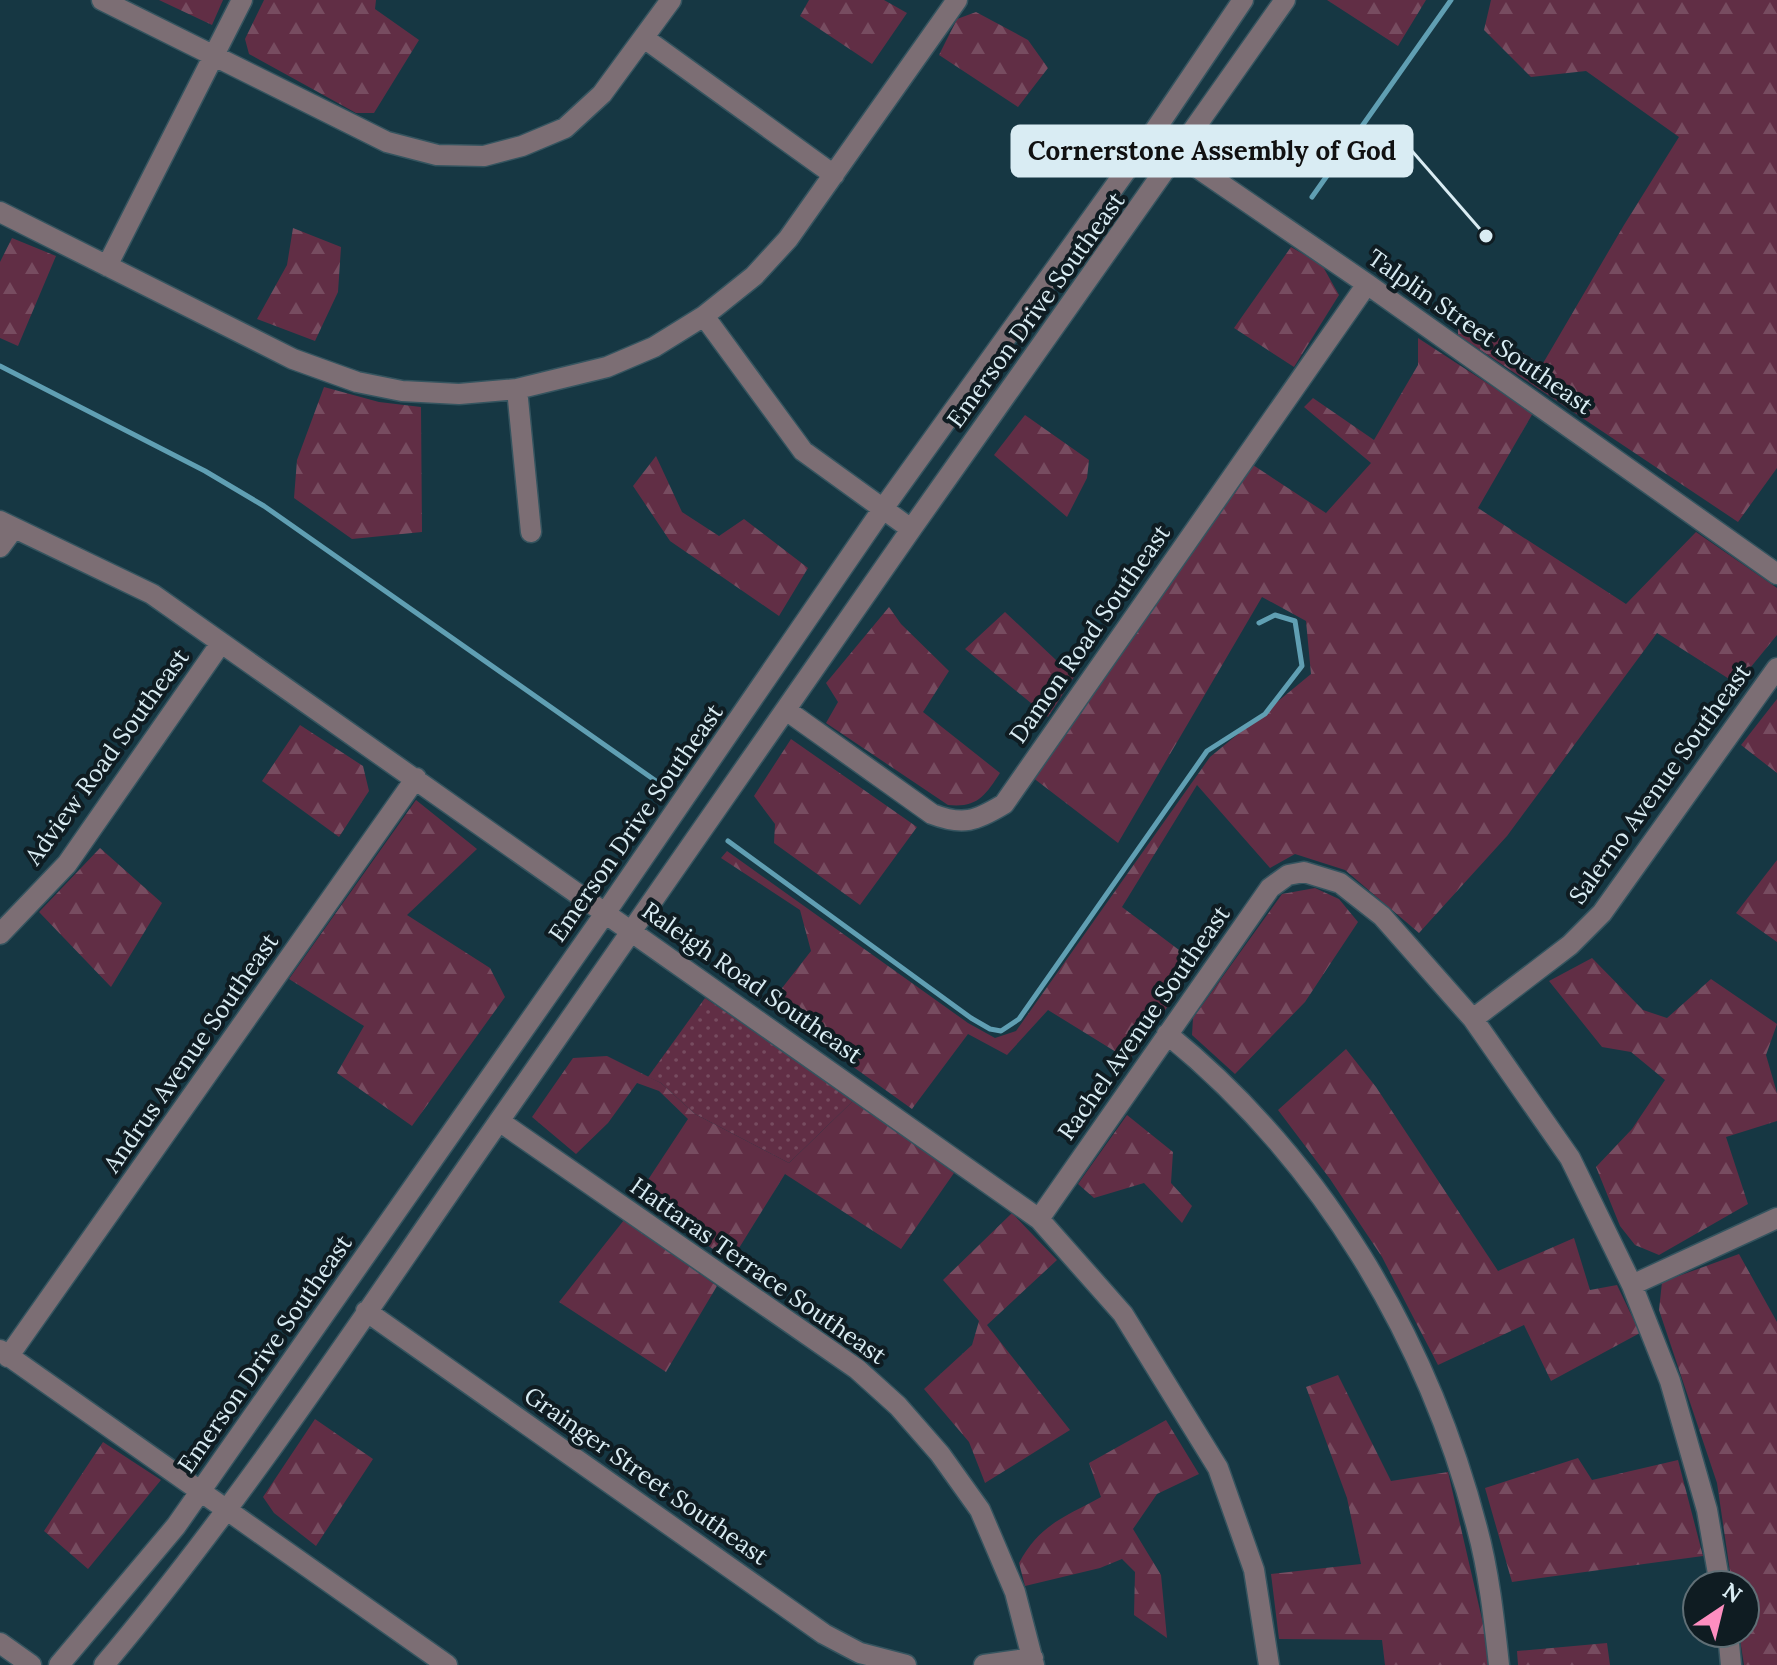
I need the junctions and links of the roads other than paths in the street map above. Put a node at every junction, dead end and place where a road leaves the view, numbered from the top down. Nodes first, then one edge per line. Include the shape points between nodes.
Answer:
1 (102, 0) edge
2 (242, 0) edge
3 (671, 0) edge
4 (957, 0) edge
5 (1242, 0) edge
6 (1285, 0) edge
7 (644, 38) junction
8 (214, 56) junction
9 (1151, 136) junction
10 (1178, 154) junction
11 (834, 175) junction
12 (0, 212) edge
13 (107, 266) junction
14 (1367, 284) junction
15 (704, 316) junction
16 (517, 389) junction
17 (882, 510) junction
18 (7, 525) edge
19 (911, 529) junction
20 (531, 532) dead end
21 (0, 547) edge
22 (1777, 574) edge
23 (221, 643) junction
24 (1777, 668) edge
25 (786, 710) junction
26 (416, 778) junction
27 (606, 912) junction
28 (633, 931) junction
29 (0, 934) edge
30 (1473, 1019) junction
31 (1167, 1034) junction
32 (499, 1121) junction
33 (1777, 1218) edge
34 (1039, 1219) junction
35 (1632, 1285) junction
36 (366, 1311) junction
37 (4, 1353) edge
38 (199, 1492) junction
39 (225, 1511) junction
40 (1717, 1569) edge
41 (0, 1643) edge
42 (1034, 1662) edge
43 (31, 1665) edge
44 (59, 1665) edge
45 (104, 1665) edge
46 (447, 1665) edge
47 (906, 1665) edge
48 (984, 1665) edge
49 (1269, 1665) edge
50 (1499, 1665) edge

1 - 8 street
2 - 8 street
3 - 7 street
4 - 11 street
5 - 9 street, Emerson Drive Southeast
6 - 10 street, Emerson Drive Southeast
7 - 8 street via 602,94 565,128 484,156 437,155 387,142
7 - 11 street
8 - 13 street
9 - 10 street, Talplin Street Southeast
9 - 17 street, Emerson Drive Southeast
10 - 14 street, Talplin Street Southeast
10 - 19 street, Emerson Drive Southeast
11 - 15 street via 763,267
12 - 13 street
13 - 16 street via 293,359 357,382 459,394
14 - 22 street, Talplin Street Southeast
14 - 25 street, Damon Road Southeast via 1004,804 981,818 953,822 932,814
15 - 16 street via 654,347 607,367
15 - 17 street via 803,451
16 - 20 street
17 - 19 street
17 - 27 street, Emerson Drive Southeast
18 - 21 street
18 - 23 street, Raleigh Road Southeast via 152,594
19 - 25 street, Emerson Drive Southeast
23 - 26 street, Raleigh Road Southeast
23 - 29 street, Adview Road Southeast via 67,864
24 - 30 street, Salerno Avenue Southeast via 1602,913 1570,945
25 - 28 street, Emerson Drive Southeast
26 - 27 street, Raleigh Road Southeast
26 - 37 street, Andrus Avenue Southeast
27 - 28 street, Raleigh Road Southeast
27 - 38 street, Emerson Drive Southeast
28 - 32 street, Emerson Drive Southeast
28 - 34 street, Raleigh Road Southeast
30 - 31 street, Rachel Avenue Southeast via 1382,916 1340,883 1304,872 1288,875 1270,888
30 - 35 street via 1570,1158
31 - 34 street, Rachel Avenue Southeast
31 - 50 street via 1257,1116 1305,1173 1405,1331 1446,1427 1478,1529
32 - 36 street, Emerson Drive Southeast
32 - 42 street, Hattaras Terrace Southeast via 857,1369 898,1406 980,1510 1015,1592
33 - 35 street
34 - 49 street, Raleigh Road Southeast via 1123,1314 1218,1468 1254,1570
35 - 40 street via 1670,1381 1707,1510
36 - 39 street, Emerson Drive Southeast
36 - 47 street, Grainger Street Southeast via 824,1634 860,1653
37 - 38 street
38 - 39 street
38 - 44 street, Emerson Drive Southeast
39 - 45 street, Emerson Drive Southeast
39 - 46 street
41 - 43 street
42 - 48 street

